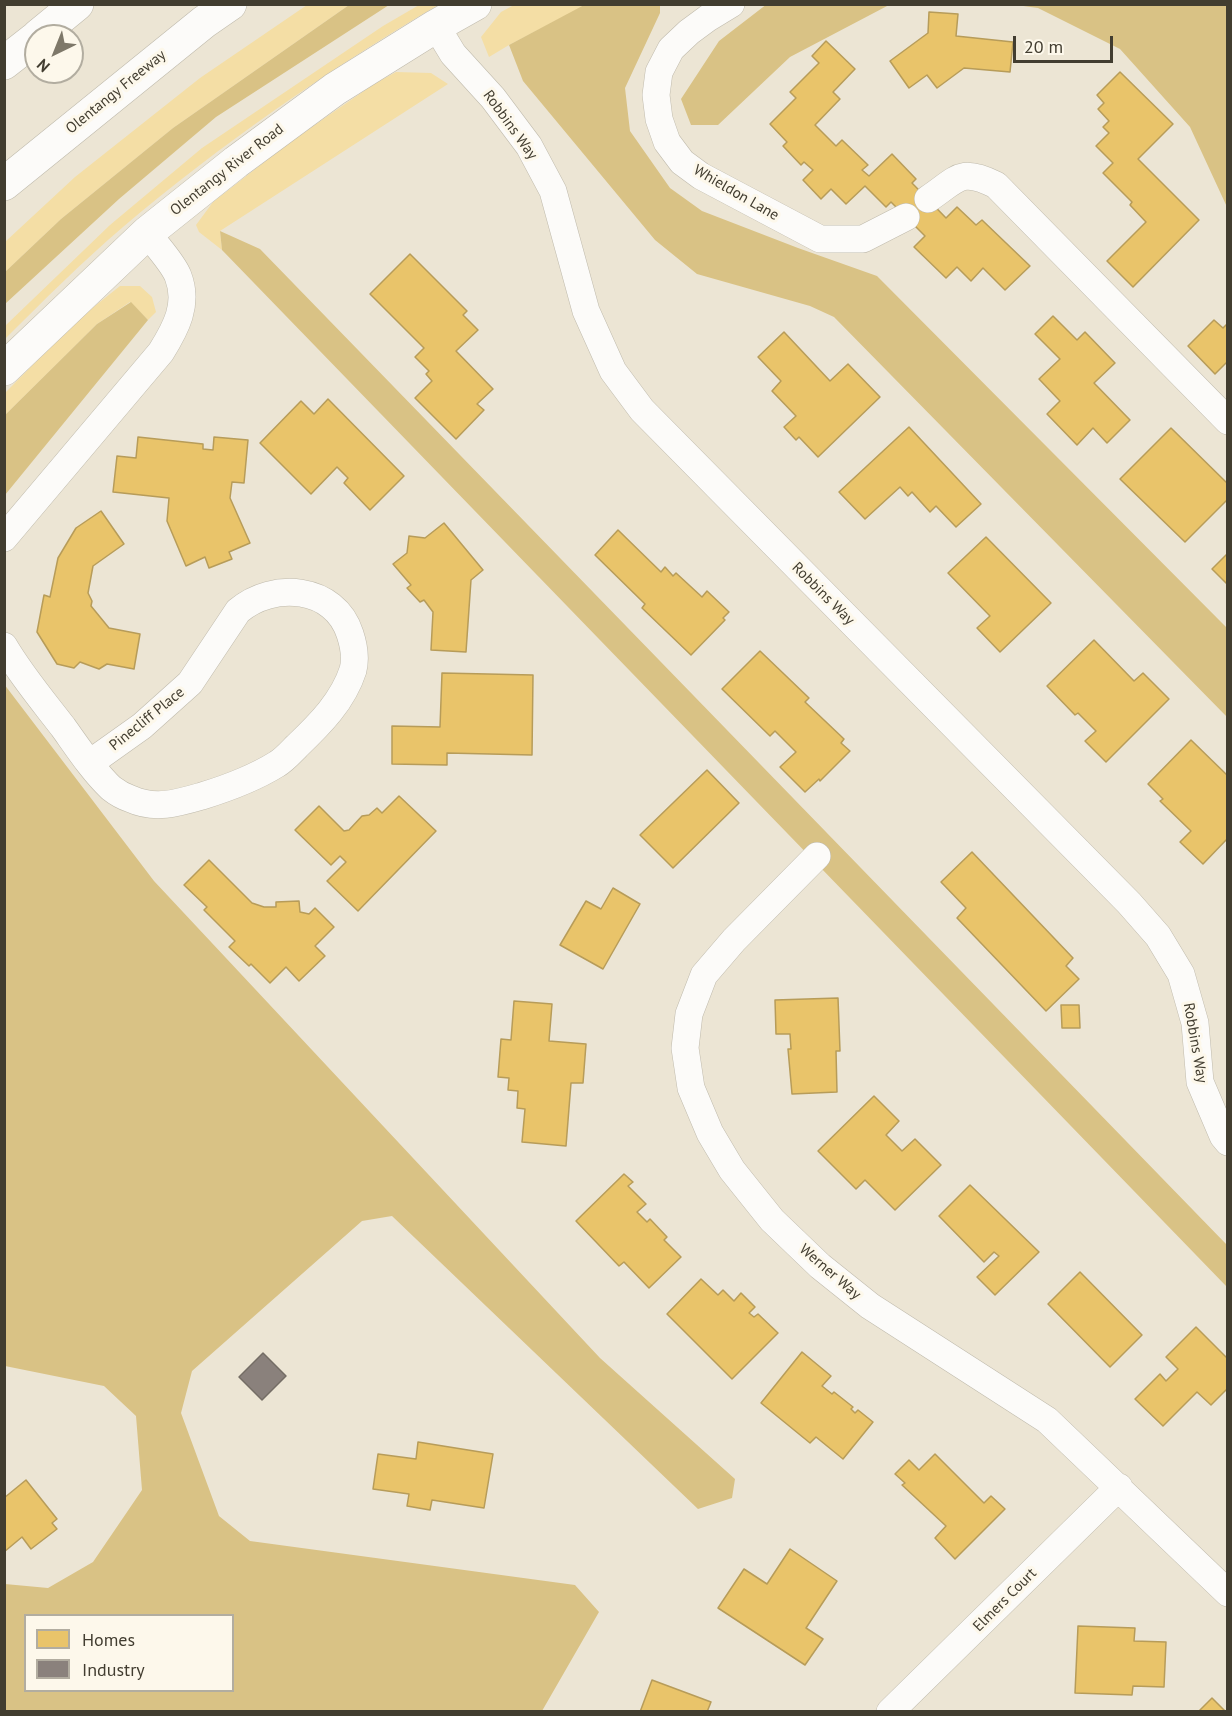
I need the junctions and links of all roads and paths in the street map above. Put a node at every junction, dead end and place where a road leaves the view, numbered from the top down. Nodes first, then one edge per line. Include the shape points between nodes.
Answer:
1 (77, 4) edge
2 (230, 4) edge
3 (475, 4) edge
4 (731, 4) edge
5 (53, 24) edge
6 (436, 26) junction
7 (24, 47) edge
8 (4, 63) edge
9 (4, 184) edge
10 (928, 199) dead end
11 (906, 217) dead end
12 (147, 233) junction
13 (4, 369) edge
14 (1227, 421) edge
15 (4, 538) edge
16 (4, 646) edge
17 (90, 764) junction
18 (817, 856) dead end
19 (1227, 1142) edge
20 (1119, 1487) junction
21 (1227, 1593) edge
22 (890, 1712) edge

1 - 5 main road
2 - 9 main road, Olentangy Freeway
3 - 6 main road, Olentangy River Road
4 - 11 street, Whieldon Lane via 689,32 671,49 659,72 659,119 667,142 682,162 820,239 863,239
6 - 12 main road, Olentangy River Road via 335,89
6 - 19 street, Robbins Way via 453,54 529,146 553,191 586,311 614,371 642,410 1158,936 1181,974 1195,1023 1200,1082
7 - 8 main road
10 - 14 street via 959,177 978,176 996,185
12 - 13 main road, Olentangy River Road
12 - 15 street via 177,275 182,296 180,316 172,334
16 - 17 street, Pinecliff Place
17 - 17 street, Pinecliff Place via 112,789 153,805 174,804 249,779 279,763 323,722 342,695 355,656 348,628 330,605 304,592 275,592 249,602 238,611 190,683 142,726
18 - 20 street, Werner Way via 704,975 689,1014 685,1048 692,1088 710,1133 732,1170 772,1220 820,1266 870,1306 1047,1420
20 - 21 street, Werner Way
20 - 22 street, Elmers Court

